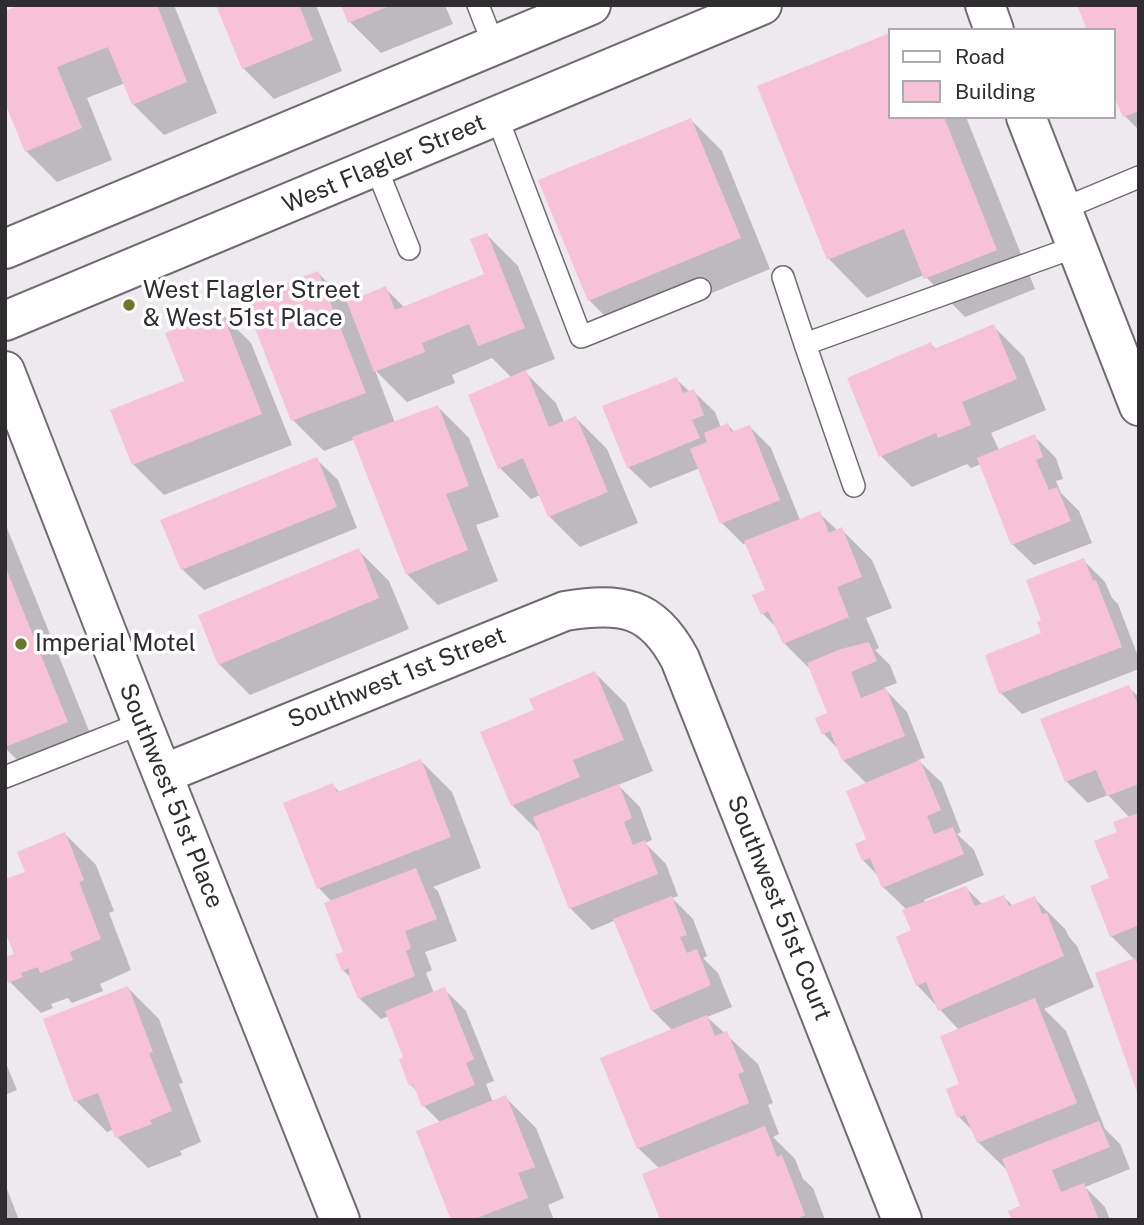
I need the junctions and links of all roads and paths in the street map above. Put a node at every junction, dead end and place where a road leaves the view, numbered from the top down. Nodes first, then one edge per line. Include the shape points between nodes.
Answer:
1 (478, 5) edge
2 (591, 5) edge
3 (693, 5) edge
4 (762, 5) edge
5 (985, 5) edge
6 (993, 28) edge
7 (494, 46) junction
8 (655, 50) junction
9 (497, 117) junction
10 (1027, 119) edge
11 (376, 167) junction
12 (1139, 177) edge
13 (1060, 210) junction
14 (1075, 247) junction
15 (5, 249) edge
16 (409, 249) dead end
17 (783, 277) dead end
18 (700, 289) dead end
19 (5, 321) edge
20 (805, 344) junction
21 (5, 371) edge
22 (1139, 407) edge
23 (854, 486) dead end
24 (636, 611) joint
25 (142, 723) junction
26 (163, 774) junction
27 (5, 777) edge
28 (340, 1220) edge
29 (902, 1220) edge

1 - 7 lane
2 - 7 street
3 - 8 street
4 - 8 street, West Flagler Street
5 - 6 street
7 - 15 street
8 - 9 street, West Flagler Street
9 - 11 street, West Flagler Street
9 - 18 lane via 581,337
10 - 13 street
11 - 16 lane
11 - 19 street, West Flagler Street
12 - 13 lane
13 - 14 street
14 - 20 lane
14 - 22 street
17 - 20 lane
20 - 23 lane
21 - 25 street, Southwest 51st Place
24 - 26 street, Southwest 1st Street via 596,606 540,619
24 - 29 street, Southwest 51st Court via 659,627 680,659
25 - 26 street, Southwest 51st Place
25 - 27 lane
26 - 28 street, Southwest 51st Place

